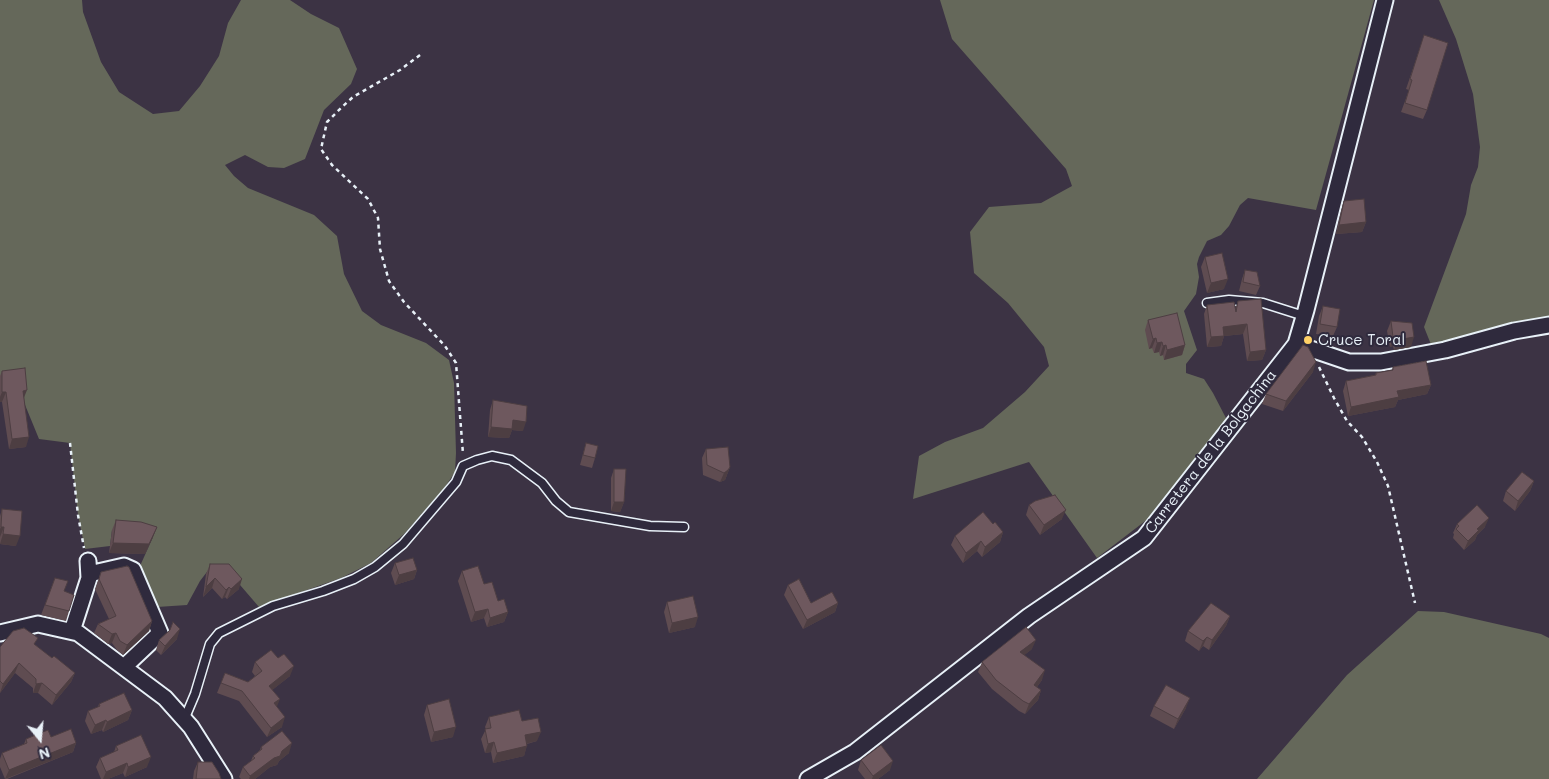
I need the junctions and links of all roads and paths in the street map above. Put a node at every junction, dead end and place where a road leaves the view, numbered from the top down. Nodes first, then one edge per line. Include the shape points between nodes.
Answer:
1 (1385, 0) edge
2 (420, 55) dead end
3 (1207, 303) edge
4 (1304, 316) junction
5 (1549, 325) edge
6 (1296, 344) junction
7 (1316, 351) junction
8 (70, 443) dead end
9 (464, 466) junction
10 (684, 527) dead end
11 (88, 568) junction
12 (1415, 603) dead end
13 (72, 631) junction
14 (0, 633) edge
15 (124, 667) junction
16 (184, 720) junction
17 (224, 779) edge
18 (808, 779) edge

1 - 4 street, Carretera de la Bolgachina
2 - 9 path via 342,107 327,122 321,149 332,165 368,199 378,218 380,249 389,281 456,364
3 - 4 lane via 1229,300 1262,303
4 - 6 street, Carretera de la Bolgachina
5 - 7 street via 1381,362 1349,362
6 - 7 street
6 - 18 street, Carretera de la Bolgachina via 1144,538 1029,616 855,752
7 - 12 path via 1320,372 1347,421 1362,437 1377,462 1388,486
8 - 11 path
9 - 10 lane via 492,456 512,460 542,483 569,512 650,526
9 - 16 lane via 456,482 403,544 375,567 323,591 273,606 219,633 210,644
11 - 13 street via 89,578
11 - 15 street via 124,566 133,570 160,633
13 - 14 street via 38,624
13 - 15 street via 78,632
15 - 16 street via 165,698
16 - 17 street

